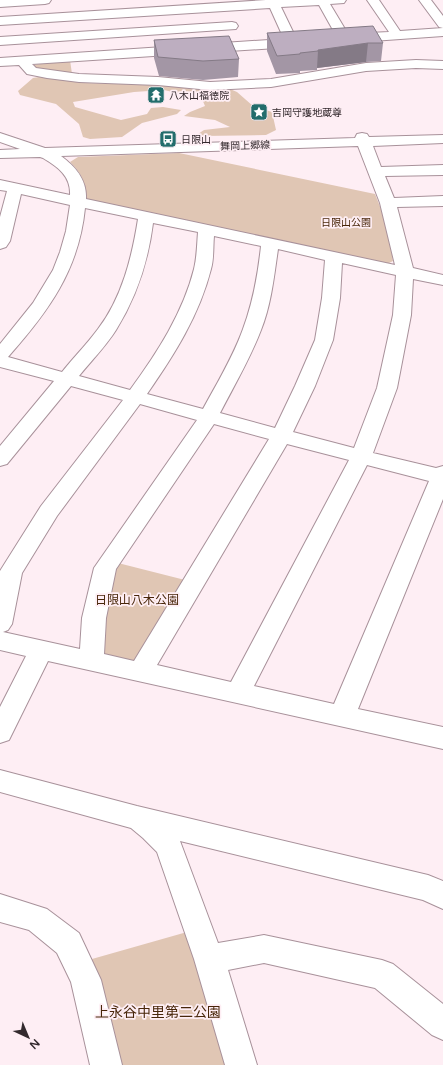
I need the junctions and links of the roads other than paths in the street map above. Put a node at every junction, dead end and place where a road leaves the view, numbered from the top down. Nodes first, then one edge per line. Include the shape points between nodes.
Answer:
1 (45, 0) edge
2 (340, 0) edge
3 (373, 0) edge
4 (425, 0) edge
5 (93, 1) edge
6 (322, 1) edge
7 (273, 2) edge
8 (0, 3) edge
9 (224, 4) edge
10 (95, 15) junction
11 (0, 21) edge
12 (443, 24) edge
13 (232, 26) junction
14 (443, 32) edge
15 (98, 35) junction
16 (397, 35) junction
17 (344, 39) junction
18 (329, 40) edge
19 (0, 41) edge
20 (307, 41) edge
21 (292, 42) junction
22 (239, 46) junction
23 (102, 55) junction
24 (23, 61) junction
25 (0, 62) edge
26 (443, 65) edge
27 (443, 134) edge
28 (0, 137) edge
29 (363, 139) junction
30 (443, 139) edge
31 (0, 149) edge
32 (38, 151) junction
33 (0, 154) edge
34 (443, 170) edge
35 (376, 172) junction
36 (7, 187) edge
37 (443, 201) edge
38 (78, 202) junction
39 (388, 203) junction
40 (146, 216) junction
41 (206, 230) junction
42 (270, 243) junction
43 (0, 244) edge
44 (334, 257) junction
45 (405, 272) junction
46 (443, 280) edge
47 (0, 355) edge
48 (0, 361) edge
49 (66, 380) junction
50 (135, 398) junction
51 (209, 416) junction
52 (281, 435) junction
53 (361, 457) junction
54 (0, 459) edge
55 (443, 476) edge
56 (0, 624) edge
57 (0, 641) edge
58 (41, 650) junction
59 (92, 661) junction
60 (140, 672) junction
61 (238, 693) junction
62 (342, 716) junction
63 (0, 732) edge
64 (443, 738) edge
65 (0, 781) edge
66 (137, 818) junction
67 (443, 896) edge
68 (0, 908) edge
69 (209, 959) junction
70 (443, 1024) edge
71 (106, 1065) edge
72 (241, 1065) edge

1 - 8 street
2 - 6 street
3 - 16 street
4 - 12 street
5 - 10 street
6 - 7 street
6 - 17 street
7 - 9 street
7 - 21 street
9 - 10 street
9 - 13 street
10 - 11 street
10 - 15 street
13 - 15 street
13 - 22 street
14 - 16 street
15 - 19 street
15 - 23 street
16 - 17 street
17 - 18 street
20 - 21 street
21 - 22 street
22 - 23 street
23 - 24 street
24 - 25 street
24 - 26 street via 32,71 46,74 220,87 366,67
27 - 29 street, 舞岡上郷線
28 - 32 street
29 - 30 street, 舞岡上郷線
29 - 32 street, 舞岡上郷線
29 - 35 street
31 - 32 street, 舞岡上郷線
32 - 33 street, 舞岡上郷線
32 - 38 street via 62,165 73,176 78,187
34 - 35 street
35 - 39 street
36 - 38 street
36 - 43 street
37 - 39 street
38 - 40 street
38 - 47 street via 76,229 60,274 28,325
39 - 45 street
40 - 41 street
40 - 49 street via 141,252 127,294 106,330
41 - 42 street
41 - 50 street via 202,268 190,306 167,351
42 - 44 street
42 - 51 street via 265,284 252,330
44 - 45 street
44 - 52 street via 324,340
45 - 46 street
45 - 53 street via 402,315 387,388
48 - 49 street
49 - 50 street
49 - 54 street
50 - 51 street
50 - 56 street via 48,511 11,572
51 - 52 street
51 - 59 street via 105,568 94,618
52 - 53 street
52 - 60 street
53 - 55 street
53 - 61 street
55 - 62 street
57 - 58 street
58 - 59 street
58 - 63 street
59 - 60 street
60 - 61 street
61 - 62 street
62 - 64 street
65 - 66 street
66 - 67 street via 428,888
66 - 69 street via 168,845
68 - 71 street via 37,919 68,943 86,980
69 - 70 street via 264,949 382,974
69 - 72 street

